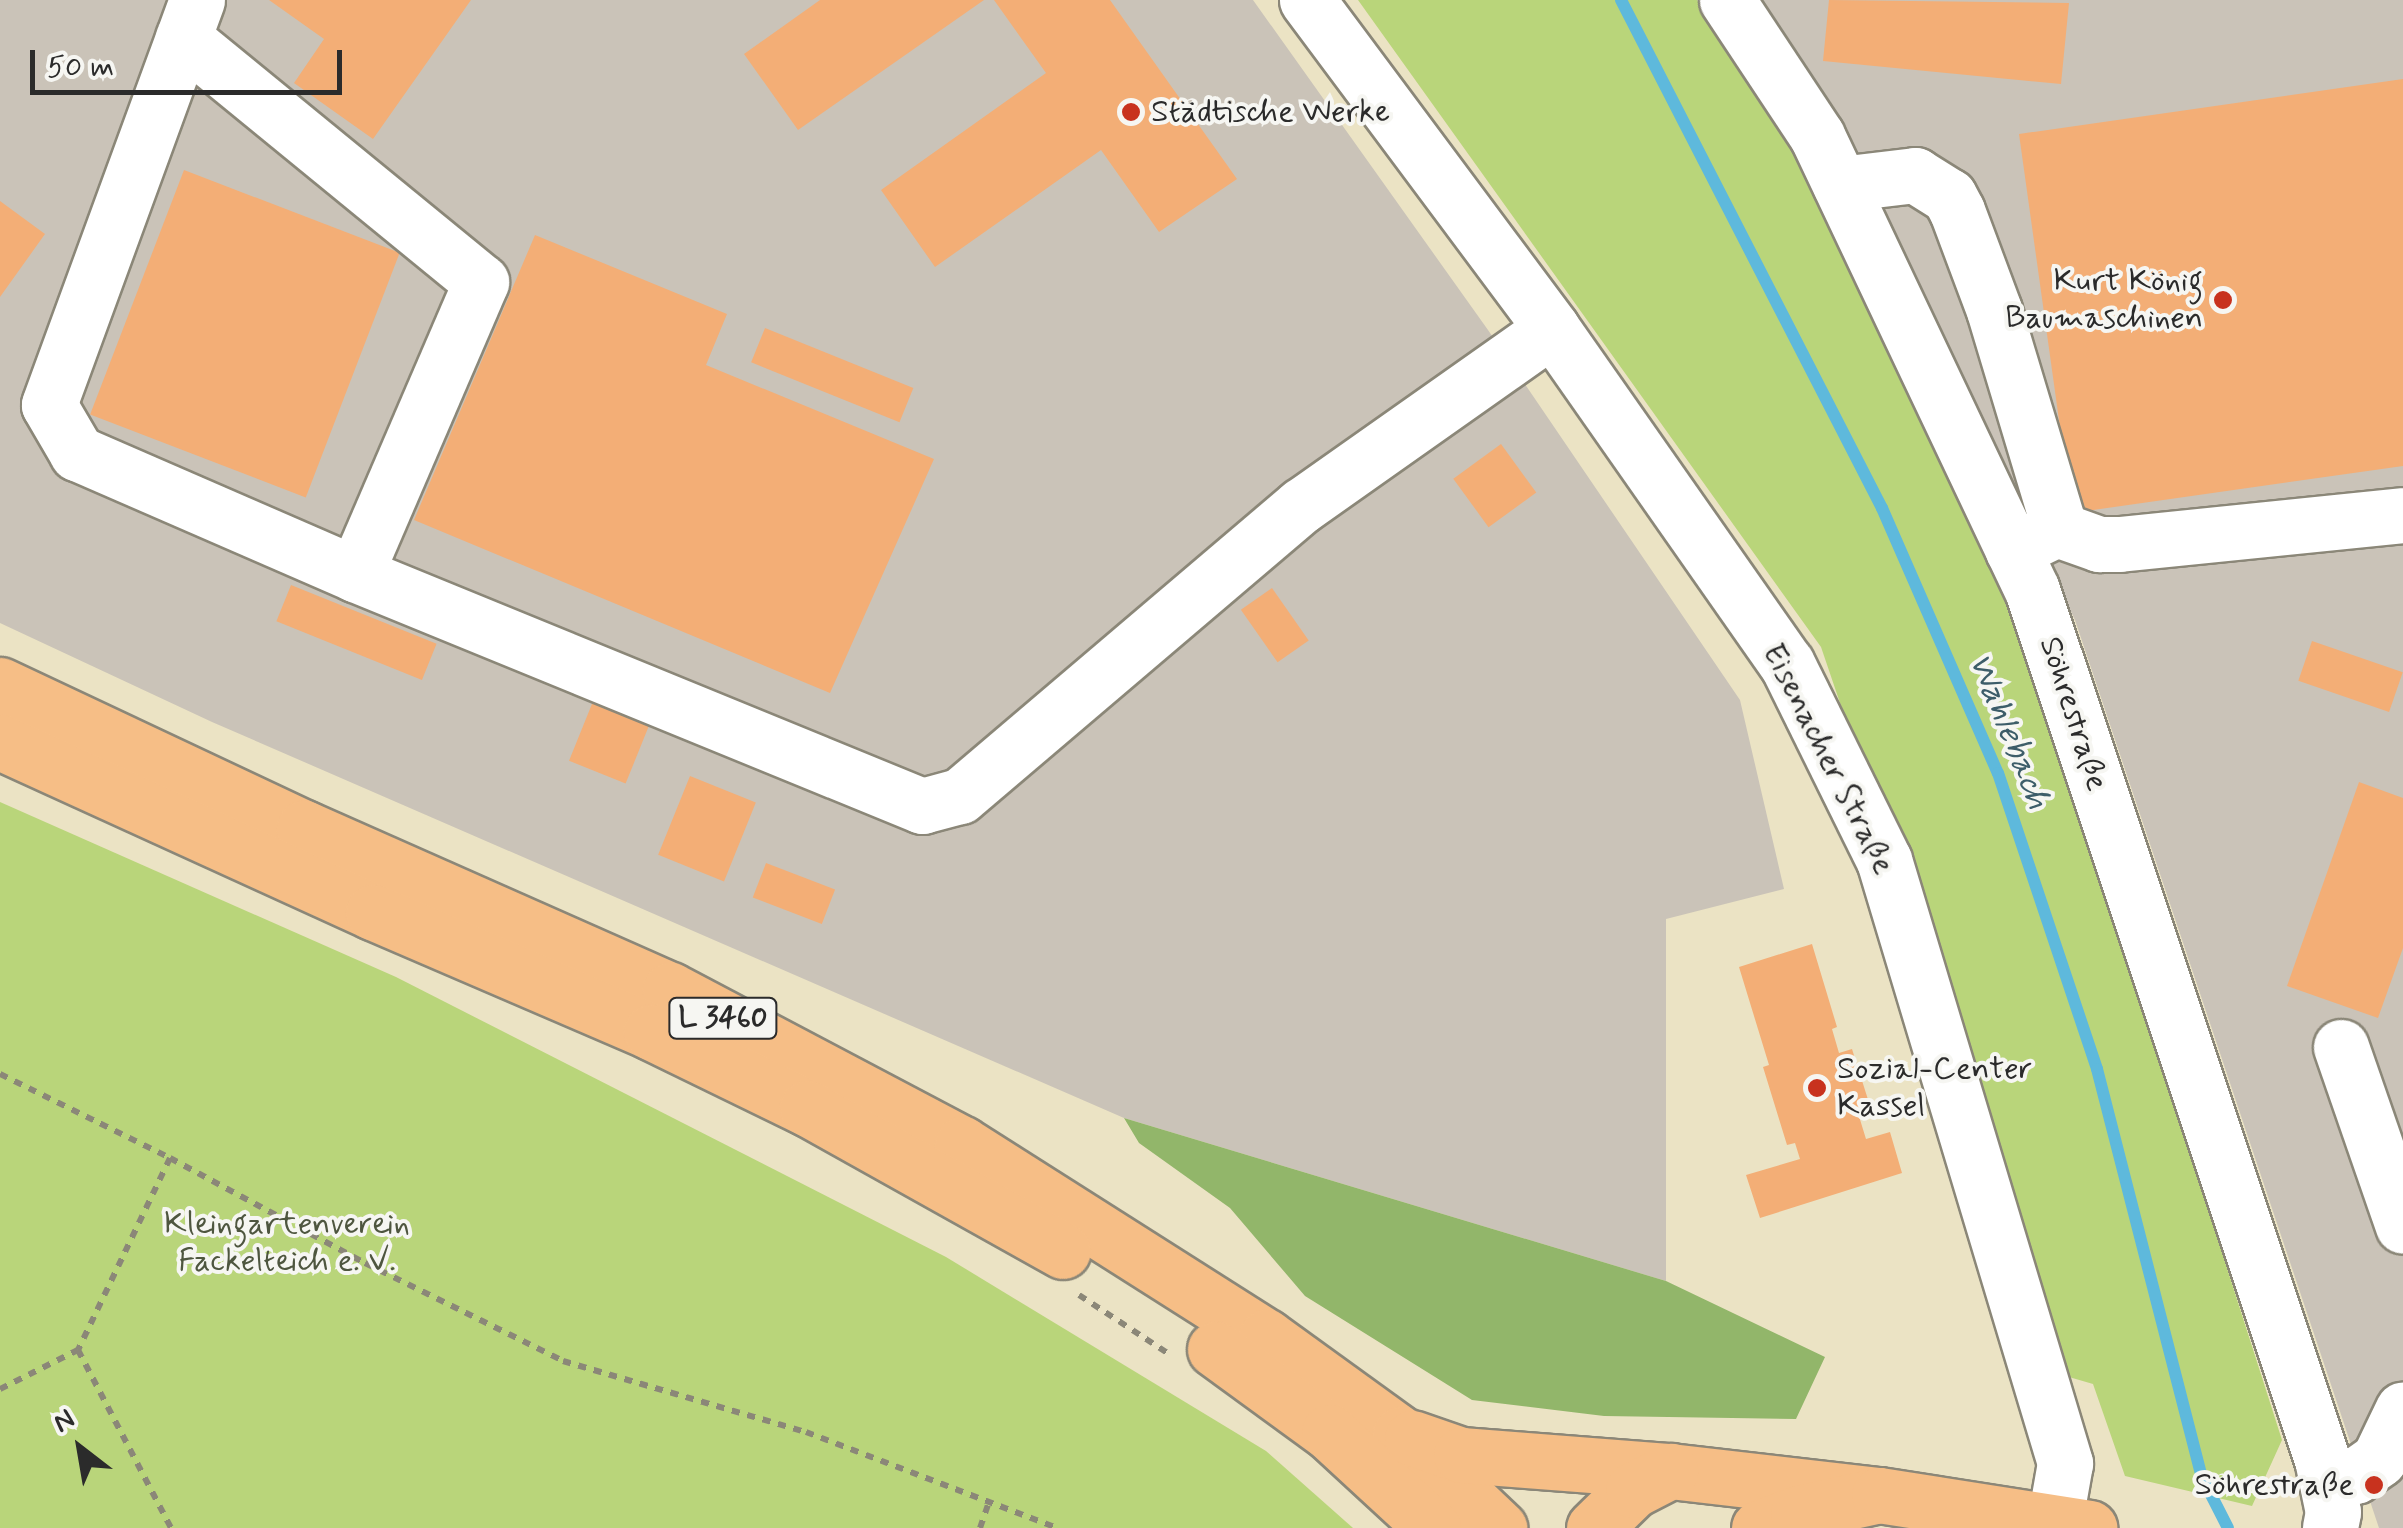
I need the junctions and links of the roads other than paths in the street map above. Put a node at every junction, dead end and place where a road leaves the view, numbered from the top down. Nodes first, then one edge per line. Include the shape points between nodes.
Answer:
1 (1307, 0) edge
2 (1726, 0) edge
3 (190, 19) edge
4 (1840, 184) junction
5 (1552, 330) junction
6 (2403, 515) edge
7 (2035, 540) junction
8 (355, 574) junction
9 (0, 685) edge
10 (0, 742) edge
11 (2341, 1047) dead end
12 (2403, 1226) edge
13 (2403, 1410) edge
14 (1400, 1434) junction
15 (1670, 1471) junction
16 (1879, 1495) junction
17 (2328, 1505) edge
18 (2072, 1524) edge
19 (1433, 1528) edge
20 (1498, 1528) edge
21 (1594, 1528) edge
22 (1759, 1528) edge

1 - 5 street, Eisenacher Straße
2 - 4 street, Söhrestraße via 1817,136
3 - 8 street via 481,282
3 - 8 street via 50,405 77,453
4 - 7 street, Söhrestraße
4 - 7 street via 1915,175 1948,196 1994,310
5 - 8 street via 1301,506 960,796 922,806
5 - 18 street, Eisenacher Straße via 1788,664 1884,860 2065,1463
6 - 7 street via 2119,544
7 - 17 street, Söhrestraße via 2038,609
9 - 14 main road, L 3460 via 670,990 962,1144 1266,1337
10 - 19 main road, L 3460 via 651,1032 969,1195 1238,1365 1329,1432
11 - 12 street
13 - 17 street via 2379,1458
14 - 15 main road via 1461,1456
14 - 20 main road, L 3460
15 - 16 main road
15 - 21 main road via 1633,1490
16 - 18 main road
16 - 22 main road

